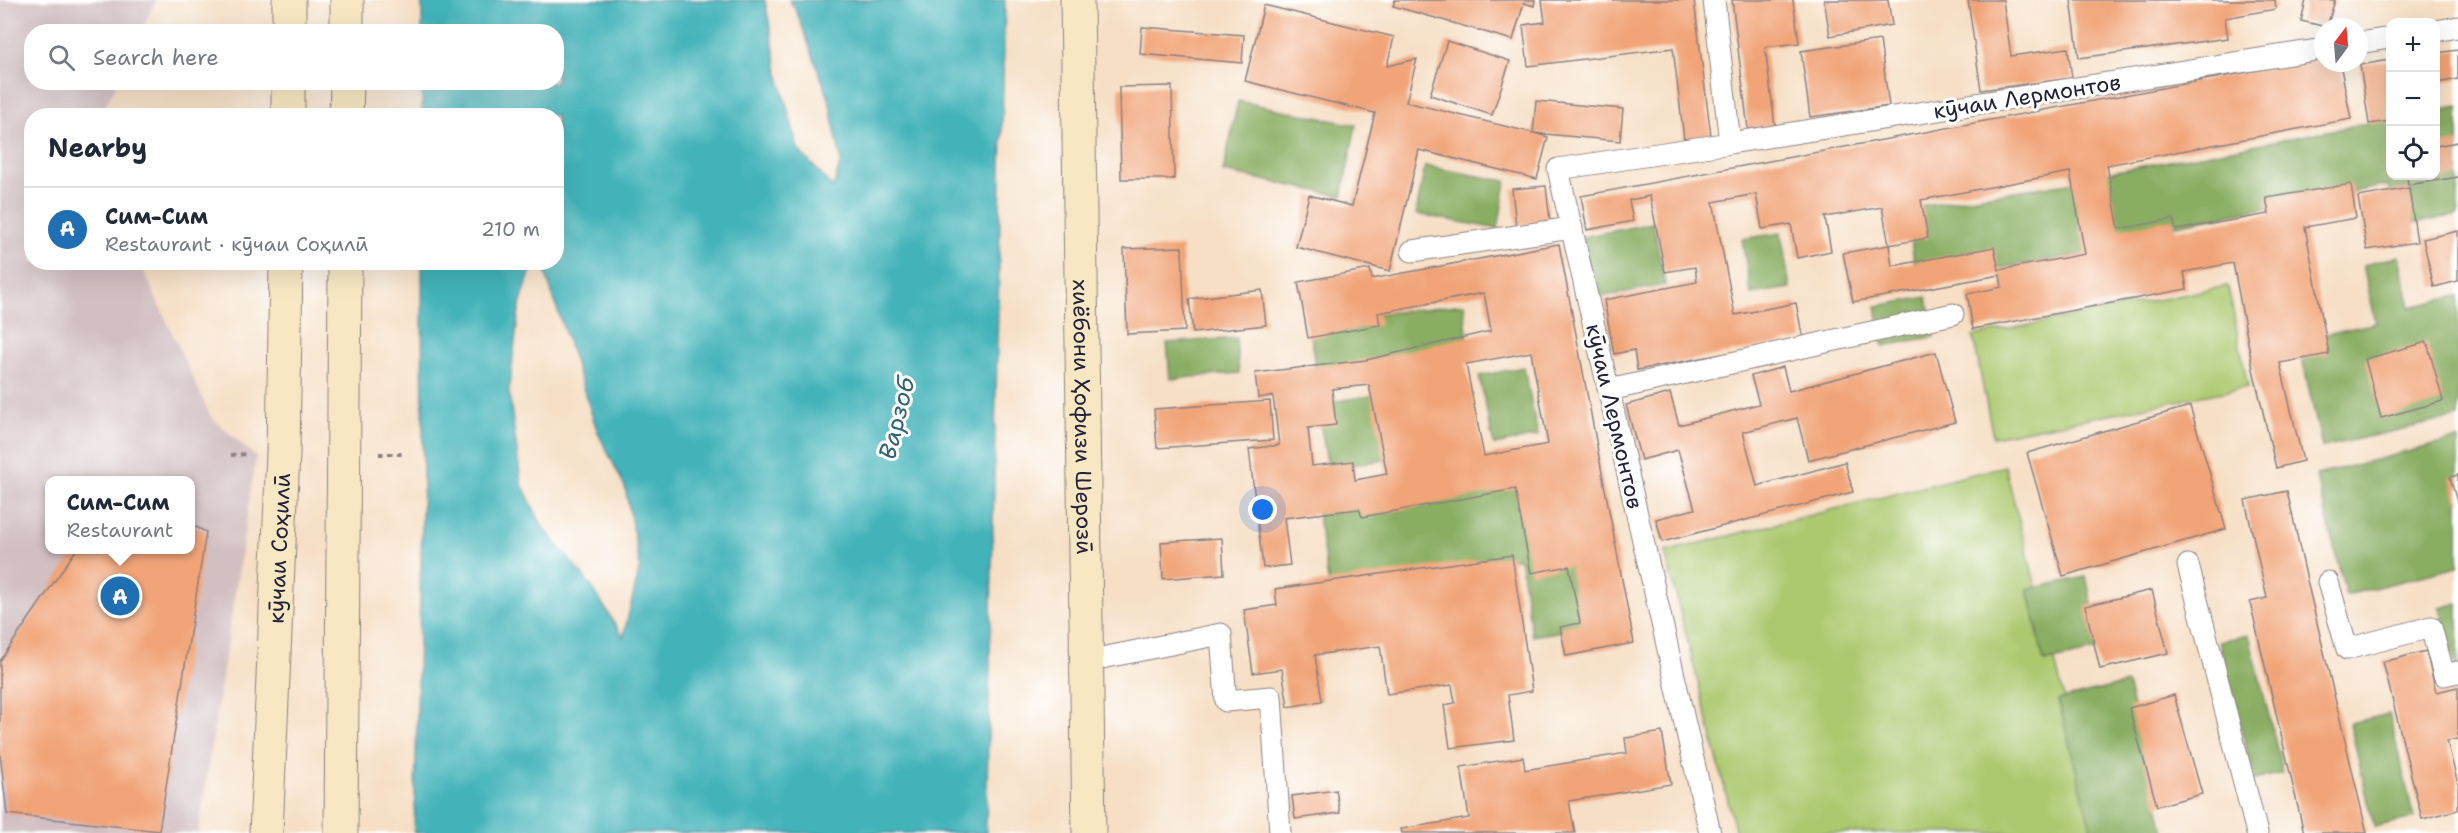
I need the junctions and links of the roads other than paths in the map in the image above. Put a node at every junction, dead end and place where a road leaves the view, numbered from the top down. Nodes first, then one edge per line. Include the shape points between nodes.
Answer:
1 (289, 0) edge
2 (347, 0) edge
3 (1077, 0) edge
4 (1714, 0) edge
5 (289, 24) edge
6 (347, 24) edge
7 (2458, 27) edge
8 (2440, 30) edge
9 (2386, 39) edge
10 (2368, 42) edge
11 (2314, 50) edge
12 (288, 90) edge
13 (346, 90) edge
14 (288, 108) edge
15 (346, 108) edge
16 (1730, 143) junction
17 (1572, 228) junction
18 (1412, 251) dead end
19 (286, 270) edge
20 (345, 270) edge
21 (1953, 314) dead end
22 (1609, 390) junction
23 (2188, 565) dead end
24 (2328, 582) dead end
25 (1087, 661) junction
26 (2458, 672) edge
27 (266, 833) edge
28 (341, 833) edge
29 (1089, 833) edge
30 (1280, 833) edge
31 (1710, 833) edge
32 (2257, 833) edge

1 - 5 street
2 - 6 street
3 - 25 street, хиёбони Ҳофизи Шерозӣ
4 - 16 lane
7 - 8 lane
9 - 10 lane
11 - 16 lane, кӯчаи Лермонтов
12 - 14 street
13 - 15 street
16 - 17 lane, кӯчаи Лермонтов via 1558,169
17 - 18 lane
17 - 22 lane, кӯчаи Лермонтов
19 - 27 street, кӯчаи Соҳилӣ via 283,454
20 - 28 street
21 - 22 lane
22 - 31 lane, кӯчаи Лермонтов
23 - 32 lane
24 - 26 lane via 2347,650 2431,627 2444,675
25 - 29 street, хиёбони Ҳофизи Шерозӣ
25 - 30 lane via 1221,634 1226,701 1271,698

